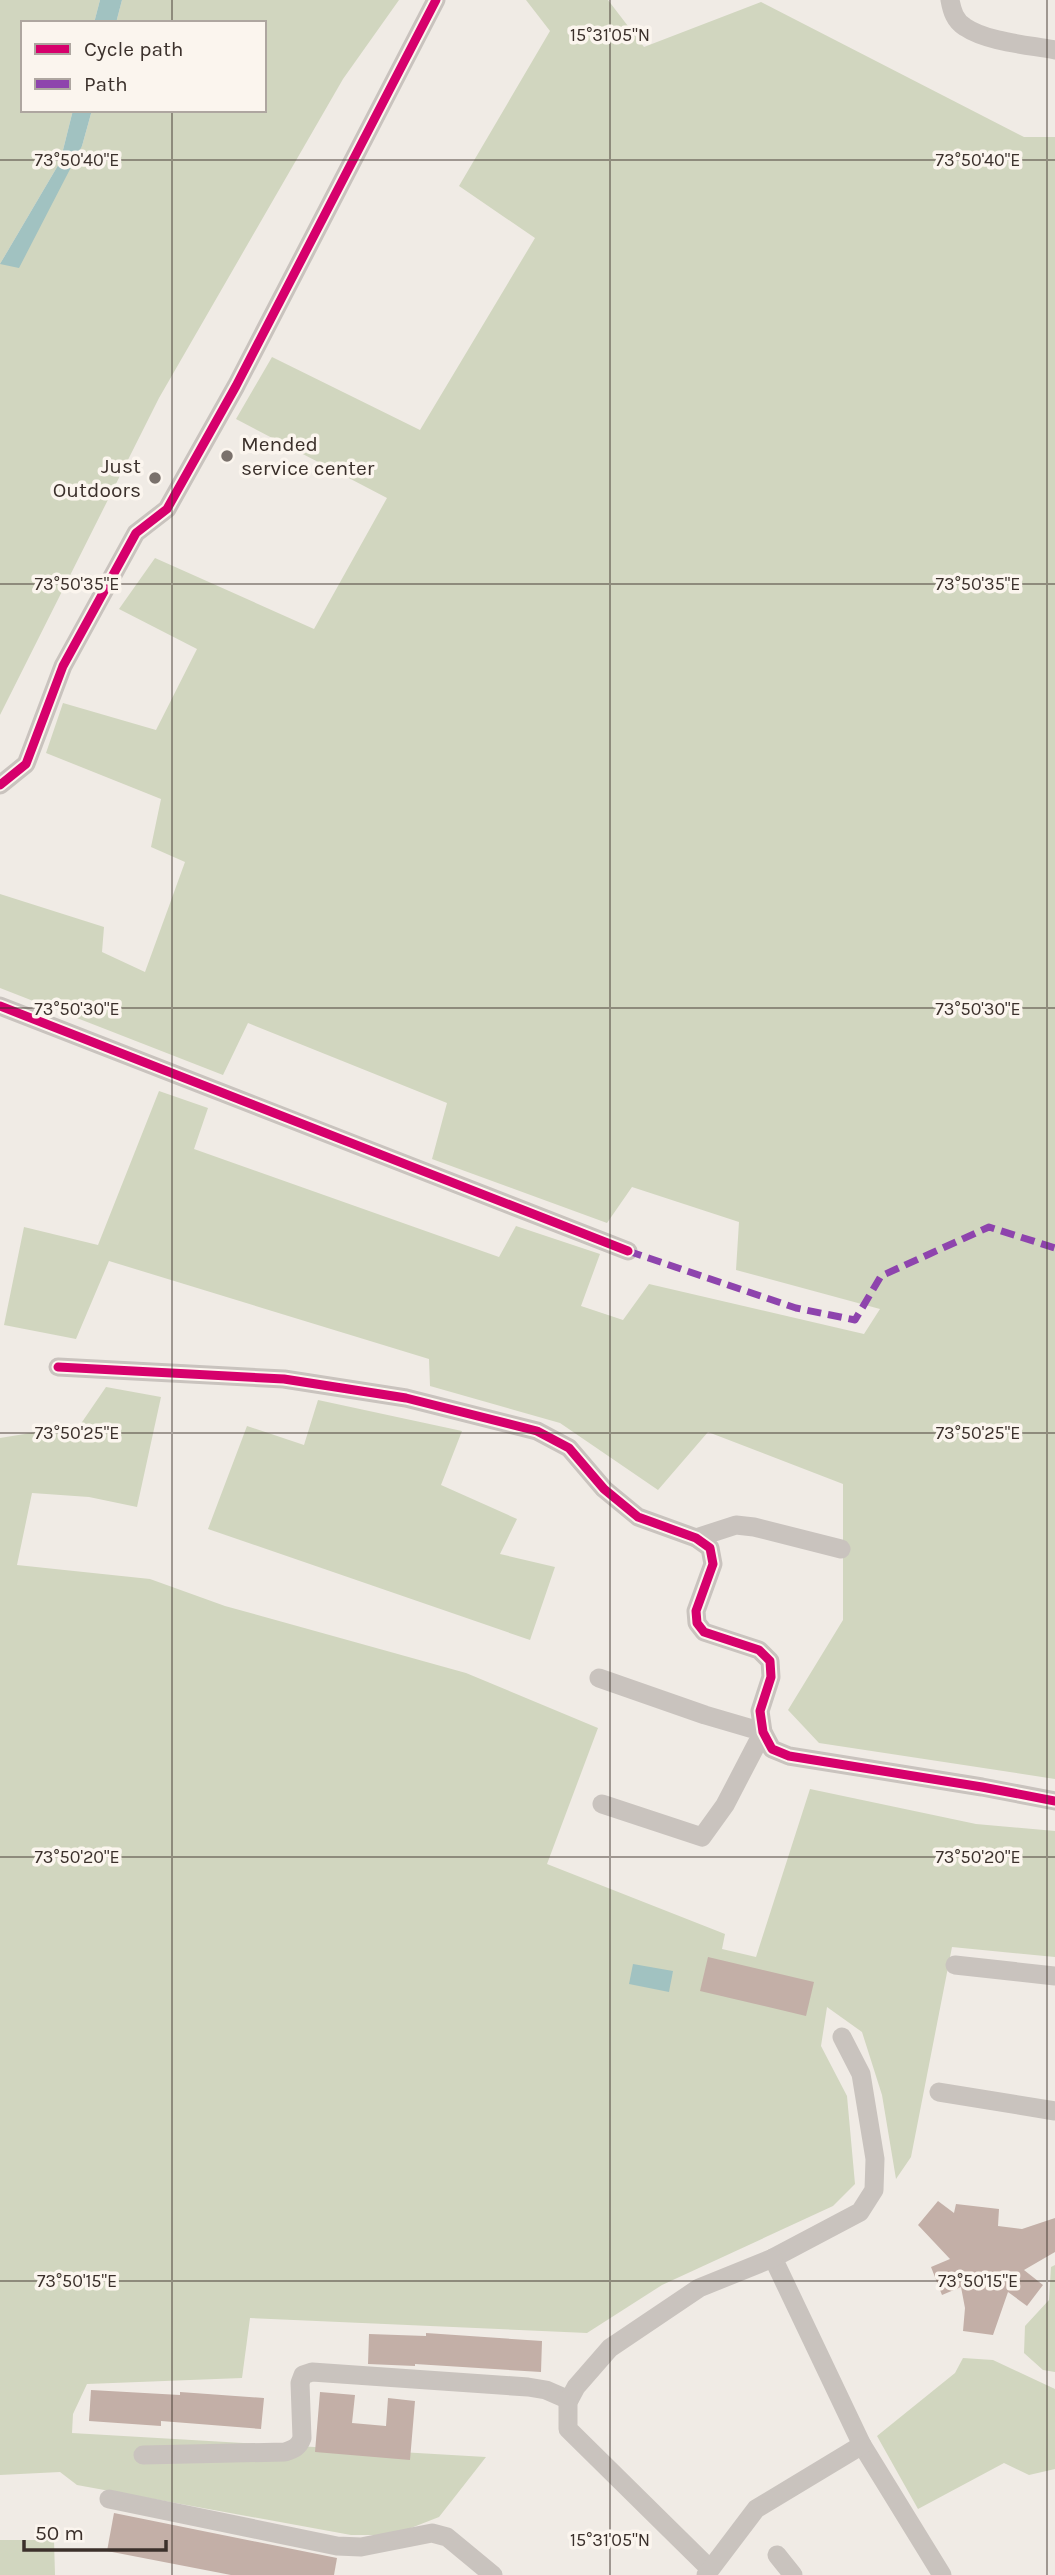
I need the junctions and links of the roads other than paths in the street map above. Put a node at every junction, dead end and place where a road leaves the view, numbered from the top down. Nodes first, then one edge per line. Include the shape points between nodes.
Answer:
1 (436, 0) edge
2 (950, 0) edge
3 (1055, 50) edge
4 (0, 785) edge
5 (0, 1006) edge
6 (628, 1251) dead end
7 (58, 1367) dead end
8 (696, 1538) junction
9 (841, 1549) dead end
10 (599, 1678) dead end
11 (763, 1732) junction
12 (1055, 1801) edge
13 (602, 1804) dead end
14 (954, 1965) dead end
15 (1055, 1976) edge
16 (842, 2038) dead end
17 (939, 2092) dead end
18 (1055, 2110) edge
19 (773, 2258) junction
20 (569, 2400) junction
21 (862, 2445) junction
22 (143, 2455) dead end
23 (109, 2499) dead end
24 (777, 2555) dead end
25 (708, 2572) edge
26 (494, 2575) edge
27 (793, 2575) edge
28 (942, 2575) edge

1 - 4 street via 236,386 167,509 136,533 63,666 26,764
2 - 3 street via 952,13 963,26
5 - 6 street
7 - 8 street via 284,1379 406,1398 537,1431 569,1448 604,1489 638,1517
8 - 9 street via 736,1525
8 - 11 street via 710,1548 713,1564 696,1611 697,1623 704,1632 759,1650 770,1661 771,1677 760,1711
10 - 11 street
11 - 12 street via 772,1749 789,1755
11 - 13 street via 725,1805 702,1837
14 - 15 street
16 - 19 street via 861,2074 876,2159 874,2190 860,2212
17 - 18 street
19 - 20 street via 699,2288 610,2348
19 - 21 street
20 - 22 street via 528,2387 312,2372 303,2375 299,2383 302,2438 293,2449
20 - 25 street via 568,2429
21 - 25 street via 756,2508
21 - 28 street
23 - 26 street via 337,2546 361,2547 432,2533 447,2537
24 - 27 street

